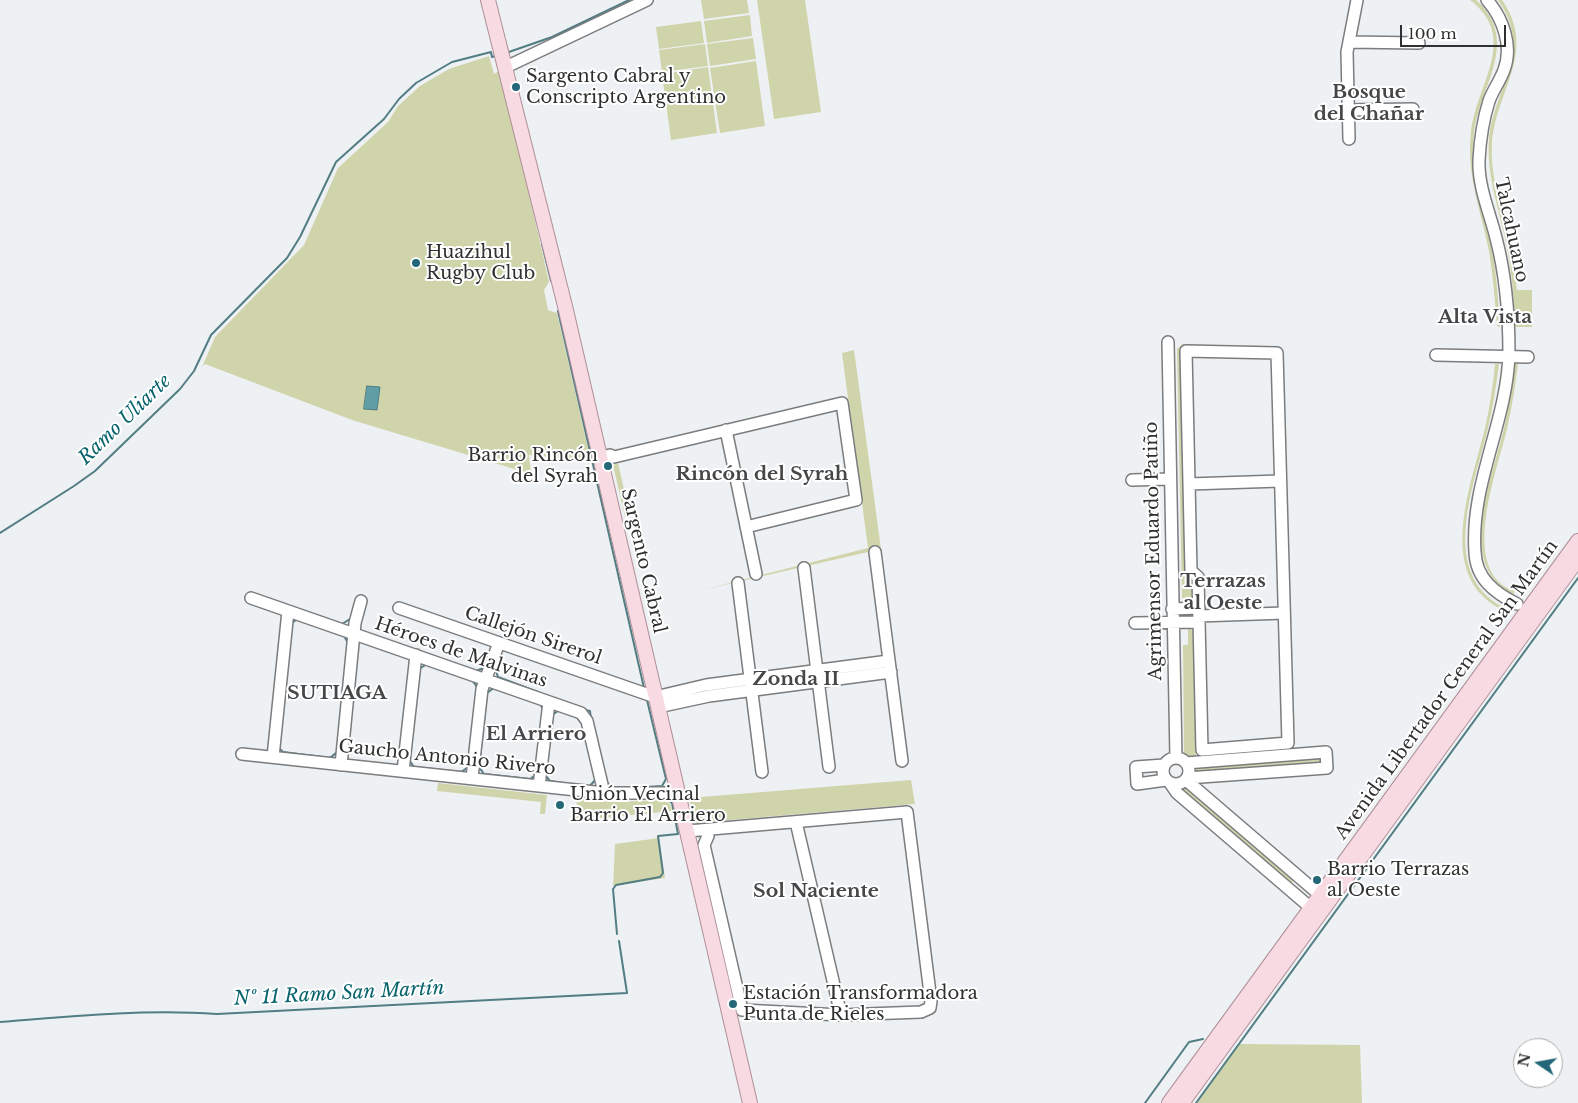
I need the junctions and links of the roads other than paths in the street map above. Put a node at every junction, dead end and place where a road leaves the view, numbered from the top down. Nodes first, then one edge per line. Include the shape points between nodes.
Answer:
1 (488, 0) edge
2 (647, 0) edge
3 (1357, 0) edge
4 (1487, 0) edge
5 (1349, 42) junction
6 (1419, 43) dead end
7 (503, 59) junction
8 (1413, 109) dead end
9 (1349, 110) junction
10 (1349, 139) dead end
11 (1168, 342) dead end
12 (1436, 355) dead end
13 (1509, 357) junction
14 (1528, 357) dead end
15 (726, 430) junction
16 (605, 459) junction
17 (1170, 479) junction
18 (1132, 480) dead end
19 (1280, 481) junction
20 (1189, 484) junction
21 (746, 528) junction
22 (1578, 542) edge
23 (875, 552) dead end
24 (1578, 559) edge
25 (804, 568) dead end
26 (756, 574) dead end
27 (738, 583) dead end
28 (251, 598) dead end
29 (362, 601) dead end
30 (1517, 604) dead end
31 (399, 608) dead end
32 (1172, 609) junction
33 (288, 611) junction
34 (1284, 613) junction
35 (1199, 615) junction
36 (1135, 623) dead end
37 (1172, 623) junction
38 (354, 634) junction
39 (497, 648) dead end
40 (416, 655) junction
41 (890, 667) junction
42 (818, 676) junction
43 (486, 680) junction
44 (751, 685) junction
45 (549, 702) junction
46 (657, 702) junction
47 (1432, 750) junction
48 (242, 754) dead end
49 (273, 757) junction
50 (902, 761) dead end
51 (1181, 761) junction
52 (341, 764) junction
53 (1164, 765) junction
54 (830, 767) dead end
55 (403, 771) junction
56 (762, 772) dead end
57 (472, 778) junction
58 (1186, 779) junction
59 (1168, 782) junction
60 (539, 786) junction
61 (679, 792) junction
62 (604, 793) junction
63 (797, 825) junction
64 (727, 831) junction
65 (688, 834) junction
66 (708, 836) junction
67 (1320, 895) junction
68 (1310, 908) junction
69 (841, 1015) junction
70 (750, 1103) edge
71 (1169, 1103) edge
72 (1182, 1103) edge

1 - 7 main road, Sargento Cabral
2 - 7 street
3 - 5 street
4 - 13 street, Talcahuano via 1501,21 1507,51 1504,71 1493,91 1481,131 1479,163 1504,269
5 - 6 street
5 - 9 street
7 - 16 main road, Sargento Cabral
8 - 9 street
9 - 10 street
11 - 17 street, Agrimensor Eduardo Patiño
12 - 13 street
13 - 14 street
13 - 30 street, Talcahuano via 1497,430 1478,504 1474,552 1479,572 1487,584 1499,596
15 - 16 street
15 - 21 street
15 - 21 street via 842,403 856,500
16 - 46 main road, Sargento Cabral
17 - 18 street
17 - 32 street, Agrimensor Eduardo Patiño
19 - 20 street
19 - 20 street via 1277,354 1186,352
19 - 34 street
20 - 35 street via 1190,571 1198,577
21 - 26 street
22 - 47 main road, Avenida Libertador General San Martín
23 - 41 street
24 - 47 main road, Avenida Libertador General San Martín
25 - 42 street
27 - 44 street
28 - 33 street, Héroes de Malvinas
29 - 38 street
31 - 46 street, Callejón Sirerol
32 - 35 street
32 - 37 street, Agrimensor Eduardo Patiño
33 - 38 street, Héroes de Malvinas
33 - 49 street
34 - 35 street
34 - 35 street via 1288,743 1202,750
35 - 37 street
36 - 37 street
37 - 51 street, Agrimensor Eduardo Patiño
38 - 40 street, Héroes de Malvinas
38 - 52 street
39 - 43 street
40 - 43 street, Héroes de Malvinas
40 - 55 street
41 - 42 street
41 - 50 street
42 - 44 street
42 - 54 street
43 - 45 street, Héroes de Malvinas
43 - 57 street via 482,689
44 - 46 street via 706,685
44 - 56 street
45 - 60 street
45 - 62 street, Héroes de Malvinas via 581,713 587,721
46 - 61 main road, Sargento Cabral
47 - 67 main road, Avenida Libertador General San Martín
47 - 72 main road, Avenida Libertador General San Martín
48 - 49 street, Gaucho Antonio Rivero
49 - 52 street, Gaucho Antonio Rivero
51 - 53 street
51 - 58 street via 1189,770
51 - 58 street via 1326,752 1327,768
52 - 55 street, Gaucho Antonio Rivero
53 - 59 street via 1163,775
53 - 59 street via 1136,768 1137,784
55 - 57 street, Gaucho Antonio Rivero
57 - 60 street, Gaucho Antonio Rivero
58 - 59 street via 1178,784
58 - 67 street
59 - 68 street
60 - 62 street, Gaucho Antonio Rivero
61 - 62 street, Gaucho Antonio Rivero
61 - 65 main road, Sargento Cabral
63 - 64 street
63 - 69 street
63 - 69 street via 908,820 931,1005 921,1012
64 - 65 street
64 - 66 street
65 - 66 street
65 - 70 main road, Sargento Cabral
66 - 69 street via 704,845 742,1010
67 - 68 main road, Avenida Libertador General San Martín
68 - 71 main road, Avenida Libertador General San Martín

